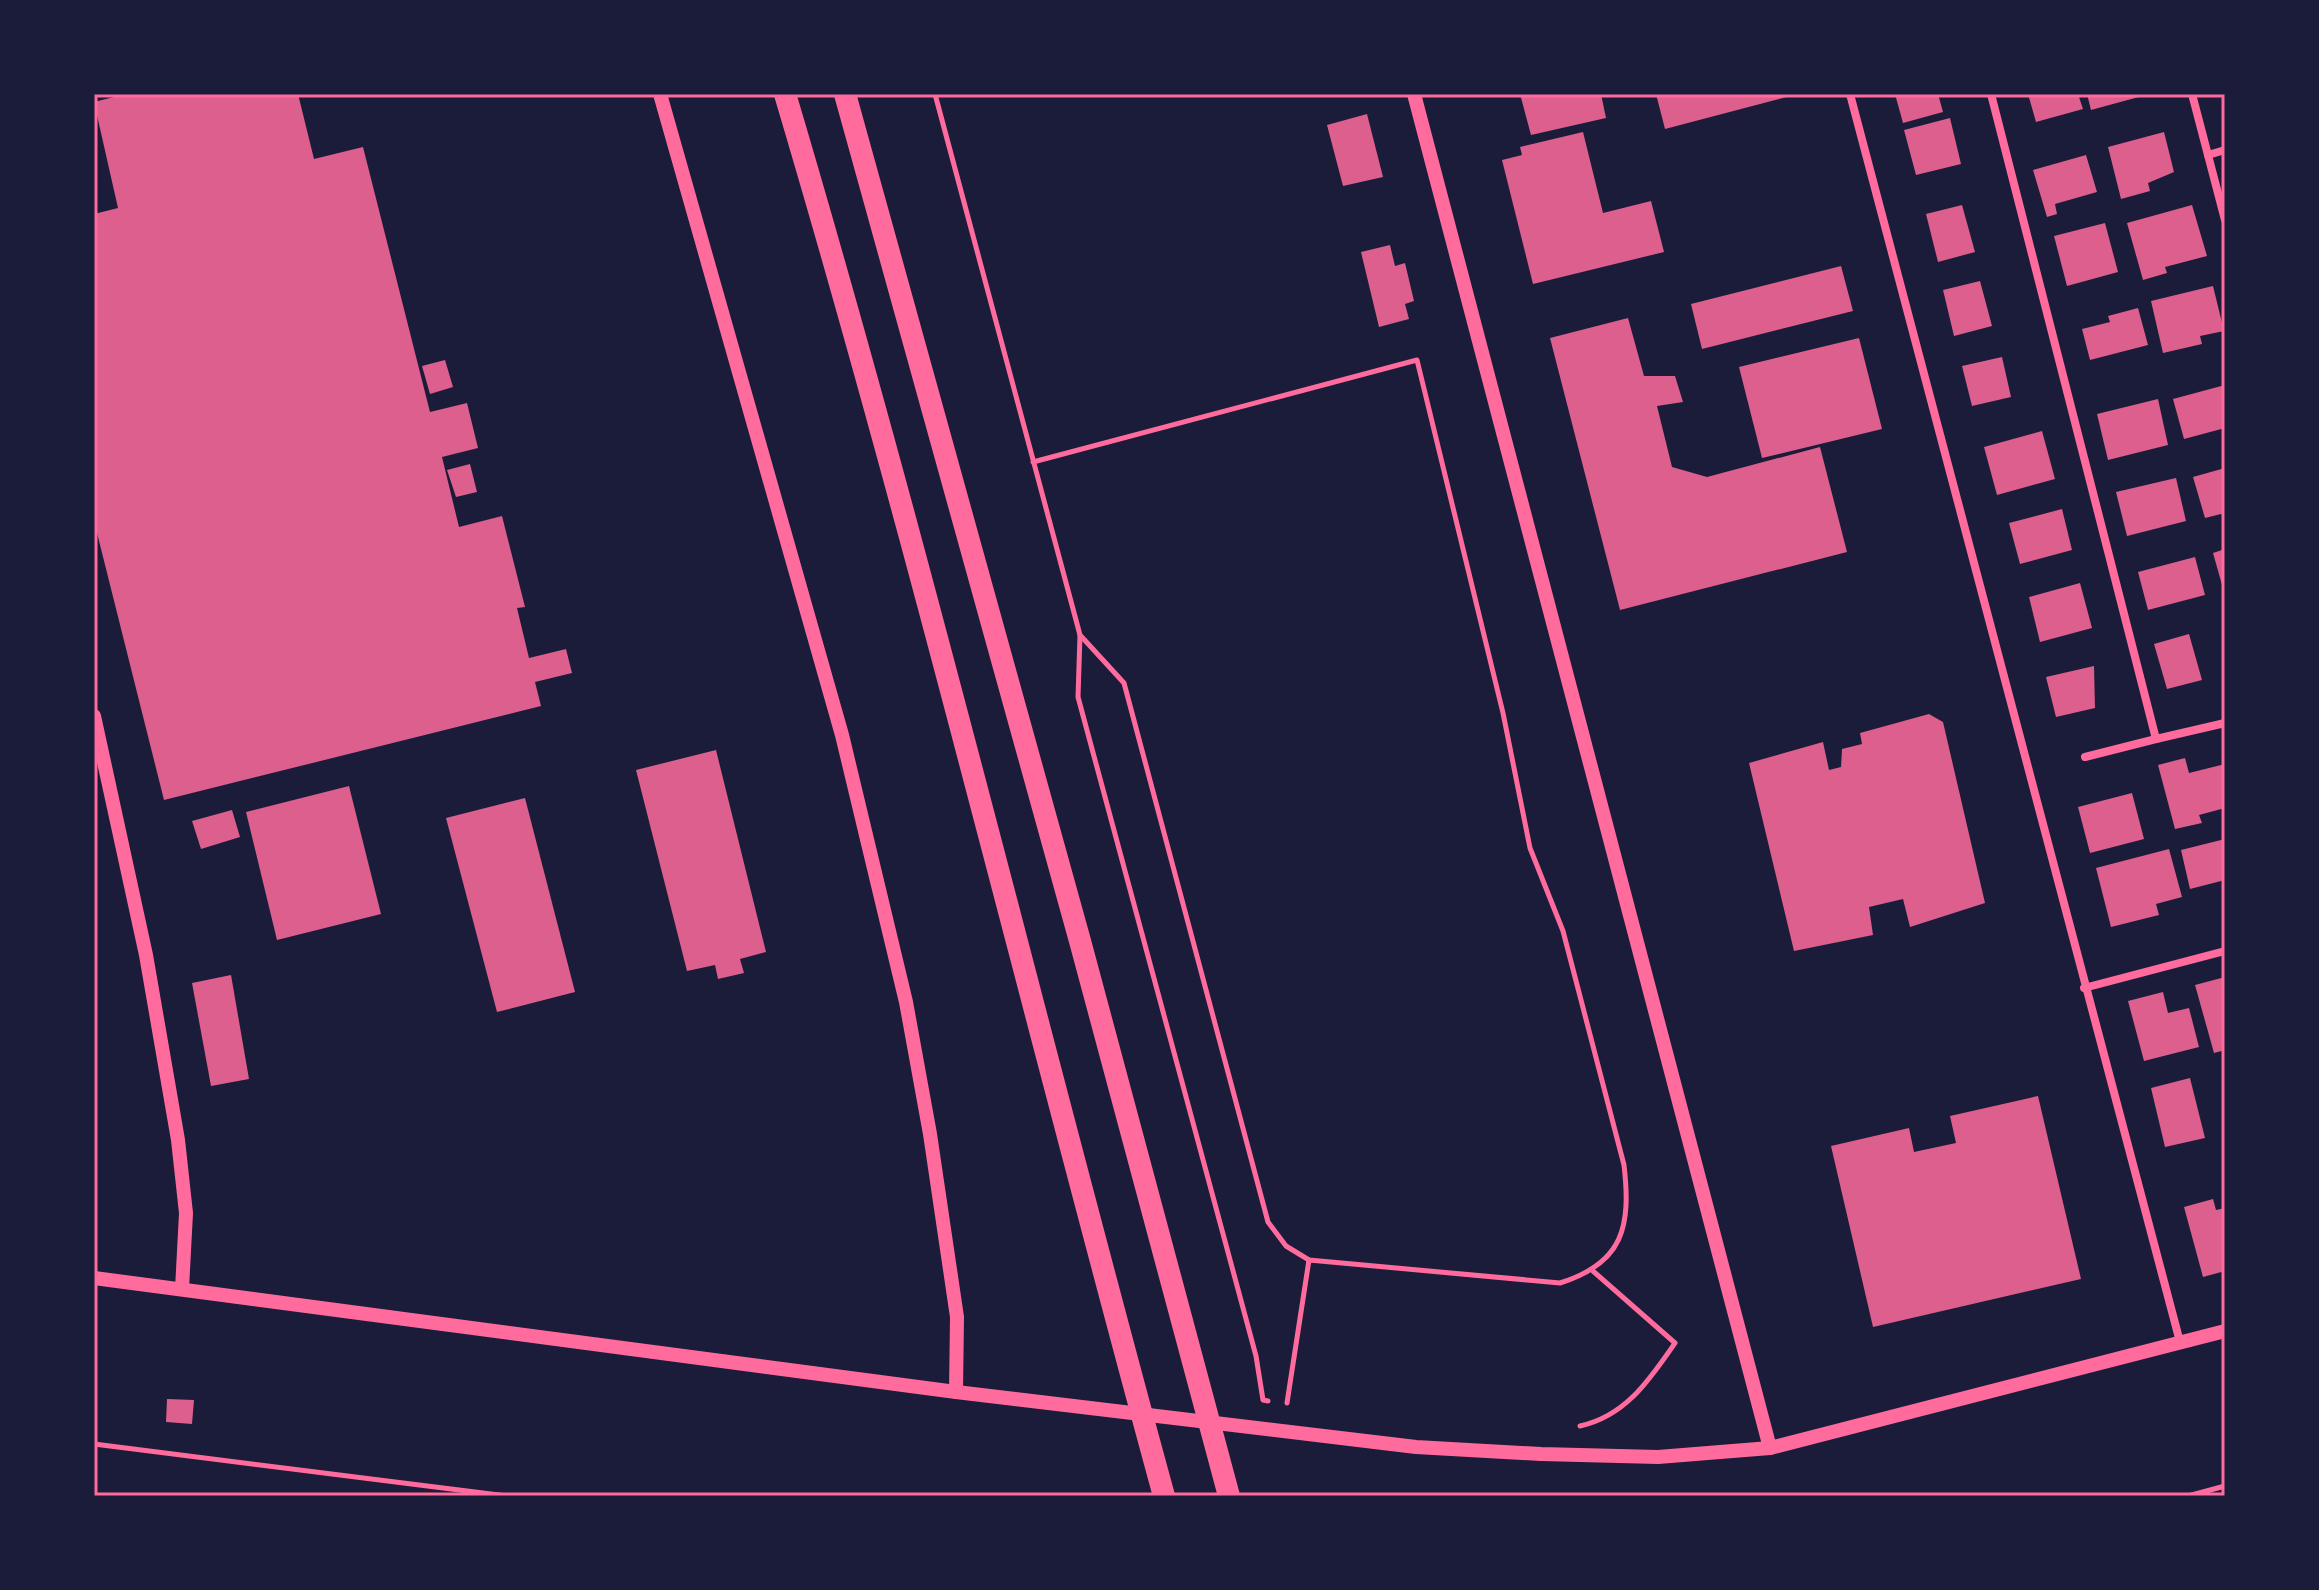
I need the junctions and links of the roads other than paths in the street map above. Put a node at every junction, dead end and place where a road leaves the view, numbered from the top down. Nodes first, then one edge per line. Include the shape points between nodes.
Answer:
1 (660, 94) edge
2 (785, 94) edge
3 (845, 94) edge
4 (1414, 94) edge
5 (1850, 94) edge
6 (1991, 94) edge
7 (2192, 94) edge
8 (2225, 150) edge
9 (2208, 155) junction
10 (2225, 220) edge
11 (94, 716) edge
12 (2225, 723) edge
13 (2156, 739) junction
14 (2085, 757) dead end
15 (2225, 951) edge
16 (2084, 988) junction
17 (94, 1278) edge
18 (182, 1289) junction
19 (2225, 1331) edge
20 (2180, 1342) junction
21 (956, 1392) junction
22 (1770, 1448) junction
23 (1164, 1496) edge
24 (1229, 1496) edge

1 - 21 street via 842,735 906,1002 957,1317
2 - 23 highway via 939,641
3 - 24 highway
4 - 22 street
5 - 16 street
6 - 13 street
7 - 9 street
8 - 9 street
9 - 10 street
11 - 18 street via 146,955 178,1140 186,1213
12 - 13 street
13 - 14 street
15 - 16 street
16 - 20 street
17 - 18 street
18 - 21 street
19 - 20 street
20 - 22 street
21 - 22 street via 1416,1447 1658,1457

